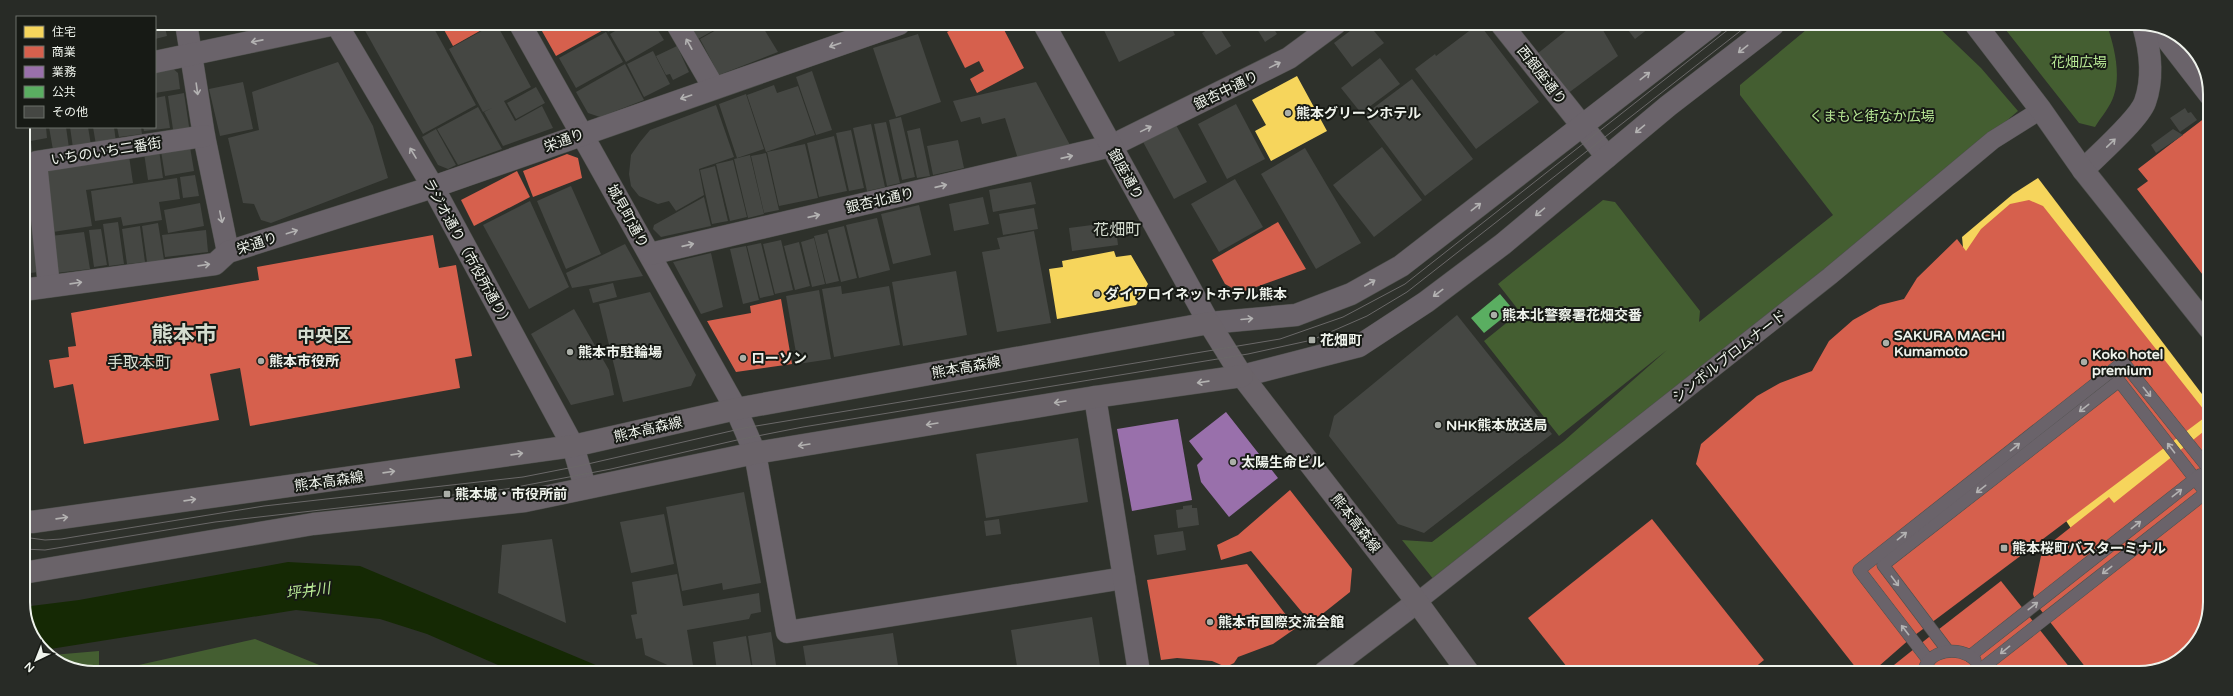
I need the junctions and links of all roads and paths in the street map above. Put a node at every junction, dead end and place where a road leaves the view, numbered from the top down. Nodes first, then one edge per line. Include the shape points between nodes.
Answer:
1 (187, 30) edge
2 (309, 30) edge
3 (341, 30) edge
4 (523, 30) edge
5 (680, 30) edge
6 (1047, 30) edge
7 (1327, 30) edge
8 (1506, 30) edge
9 (1705, 30) edge
10 (1767, 30) edge
11 (1980, 30) edge
12 (853, 31) edge
13 (2144, 31) edge
14 (2163, 34) edge
15 (192, 54) junction
16 (156, 62) edge
17 (2203, 85) edge
18 (714, 88) junction
19 (2041, 110) junction
20 (1582, 125) junction
21 (582, 134) junction
22 (204, 136) junction
23 (1111, 146) junction
24 (1607, 157) junction
25 (2083, 170) junction
26 (433, 187) junction
27 (228, 252) junction
28 (650, 254) junction
29 (49, 286) junction
30 (30, 289) edge
31 (2203, 320) edge
32 (1209, 323) junction
33 (1242, 376) junction
34 (1095, 397) junction
35 (736, 409) junction
36 (573, 446) junction
37 (755, 453) junction
38 (2203, 462) edge
39 (2203, 472) edge
40 (2194, 479) junction
41 (585, 488) junction
42 (2203, 488) edge
43 (2203, 495) edge
44 (30, 522) edge
45 (30, 572) edge
46 (1124, 578) junction
47 (1417, 602) junction
48 (1948, 651) junction
49 (1970, 656) junction
50 (1929, 661) junction
51 (1138, 666) edge
52 (1333, 666) edge
53 (1464, 666) edge
54 (1926, 666) edge
55 (1978, 666) edge
56 (1988, 666) edge

1 - 15 street
2 -> 15 street
26 -> 3 street, ラジオ通り（市役所通り）
4 - 21 street, 城見町通り
18 -> 5 street
6 - 23 street, 銀座通り
23 -> 7 street, 銀杏中通り via 1289,58
8 - 20 street, 西銀座通り
20 -> 9 street via 1596,117 1644,76
10 -> 24 street
11 - 19 street
12 -> 18 street, 栄通り
25 -> 13 street via 2126,128 2145,102 2150,51
14 - 17 street
15 - 16 street
15 -> 22 street
18 -> 21 street, 栄通り
19 - 25 street
19 - 47 street, シンボルプロムナード via 1993,140 1830,276
20 - 24 street, 西銀座通り
32 -> 20 street via 1296,315 1351,294 1400,266
21 - 26 street, 栄通り
21 - 28 street, 城見町通り
22 -> 27 street
22 - 29 street, いちのいち二番街 via 36,162
28 -> 23 street, 銀杏北通り
23 - 32 street, 銀座通り
24 -> 33 street via 1503,244 1450,284 1359,346
25 - 31 street
27 -> 26 street, 栄通り
26 - 36 street, ラジオ通り（市役所通り）
29 -> 27 street via 215,264
28 - 35 street, 城見町通り
29 - 30 street
32 - 33 main road, 熊本高森線
32 - 35 main road, 熊本高森線
33 -> 34 main road
33 - 47 main road, 熊本高森線
34 -> 37 main road
34 - 46 street
35 - 36 main road, 熊本高森線
35 - 37 street, 城見町通り
36 - 41 street, ラジオ通り（市役所通り）
44 -> 36 main road, 熊本高森線
37 - 41 main road
37 - 46 street, 城見町通り via 787,632
50 -> 38 lane via 1859,570 2123,362
39 - 40 lane
40 - 42 lane
40 -> 48 lane via 2119,381 1883,565
49 -> 40 lane
41 - 45 main road via 525,502 313,524
43 -> 56 lane
46 - 51 street
47 - 52 street
47 - 53 main road, 熊本高森線
48 - 49 lane
48 - 50 lane via 1938,654
49 - 55 lane
50 - 54 lane

